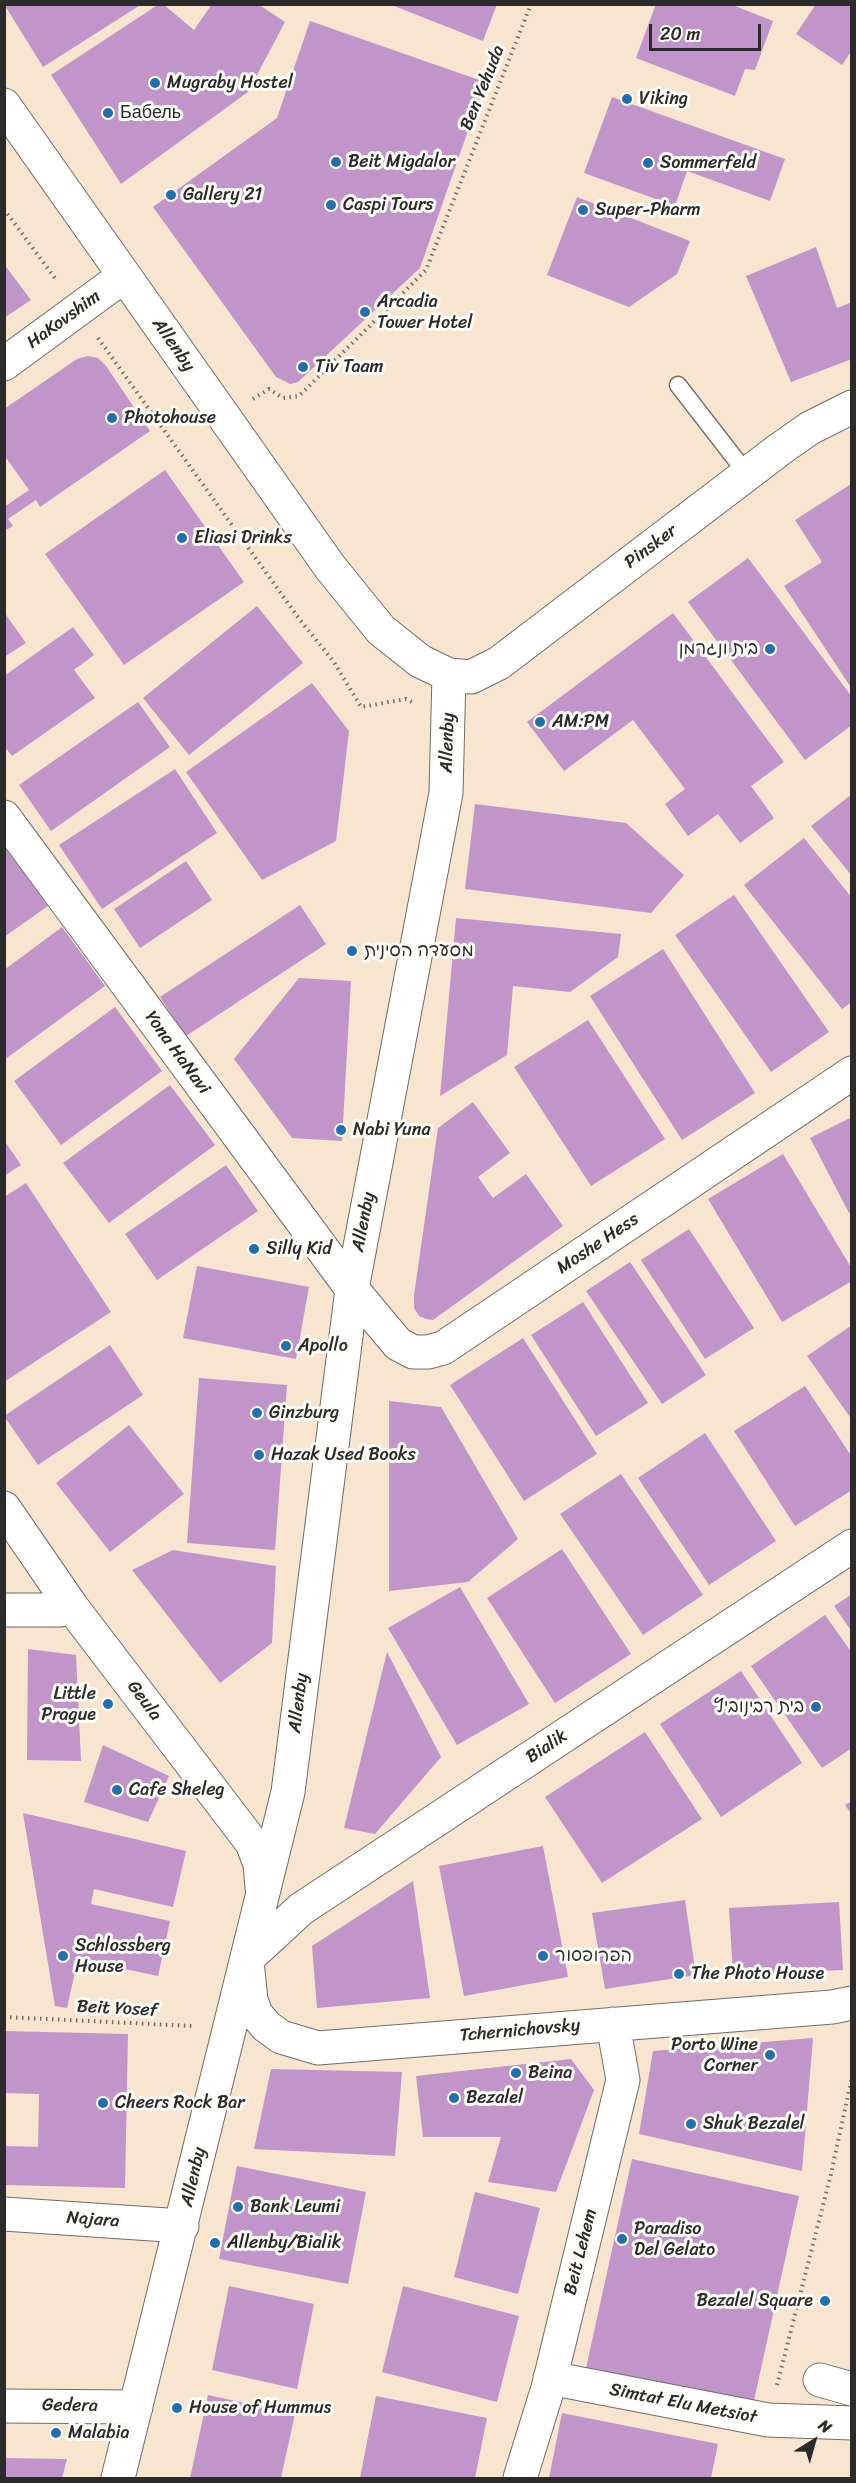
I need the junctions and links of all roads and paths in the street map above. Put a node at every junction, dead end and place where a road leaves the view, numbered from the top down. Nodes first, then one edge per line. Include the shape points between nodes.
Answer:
1 (531, 4) edge
2 (4, 105) edge
3 (4, 209) edge
4 (124, 276) junction
5 (77, 309) junction
6 (4, 364) edge
7 (678, 384) dead end
8 (852, 407) edge
9 (225, 418) junction
10 (747, 474) junction
11 (449, 675) junction
12 (449, 717) junction
13 (4, 817) edge
14 (852, 1073) edge
15 (352, 1289) junction
16 (4, 1508) edge
17 (852, 1545) edge
18 (72, 1607) junction
19 (4, 1610) edge
20 (262, 1901) junction
21 (249, 1957) junction
22 (852, 2003) edge
23 (4, 2017) edge
24 (613, 2024) junction
25 (228, 2029) junction
26 (852, 2077) edge
27 (4, 2214) edge
28 (182, 2226) junction
29 (550, 2378) junction
30 (820, 2380) dead end
31 (852, 2389) edge
32 (4, 2406) edge
33 (136, 2407) junction
34 (768, 2420) junction
35 (852, 2423) edge
36 (118, 2478) edge
37 (520, 2478) edge

1 - 9 path, Ben Yehuda via 426,270 299,396 283,398 269,389
2 - 4 street, Allenby
3 - 5 path
4 - 5 street, HaKovshim
4 - 9 street, Allenby
5 - 6 street, HaKovshim
5 - 12 path via 334,662 361,707 406,699
7 - 10 lane
8 - 10 street, Pinsker via 810,428
9 - 11 street, Allenby via 330,567 381,630 420,661
10 - 11 street, Pinsker via 499,663 471,677
11 - 12 street, Allenby
12 - 15 street, Allenby via 446,794
13 - 15 street, Yona HaNavi
14 - 15 street, Moshe Hess via 443,1348 413,1352 398,1344
15 - 20 street, Allenby via 288,1792
16 - 18 street, Geula
17 - 21 street, Bialik via 301,1909
18 - 19 street
18 - 20 street, Geula via 252,1843 260,1864
20 - 21 street, Allenby
21 - 24 street, Tchernichovsky via 248,1975 256,2014 281,2037 318,2048
21 - 25 street, Allenby
22 - 24 street, Tchernichovsky
23 - 25 path, Beit Yosef
24 - 29 street, Beit Lehem via 623,2080
25 - 28 street, Allenby
26 - 34 path
27 - 28 street, Najara
28 - 33 street, Allenby
29 - 34 street, Simtat Elu Metsiot
29 - 37 street, Beit Lehem
30 - 31 street
32 - 33 street, Gedera
33 - 36 street, Allenby
34 - 35 street, Simtat Elu Metsiot

